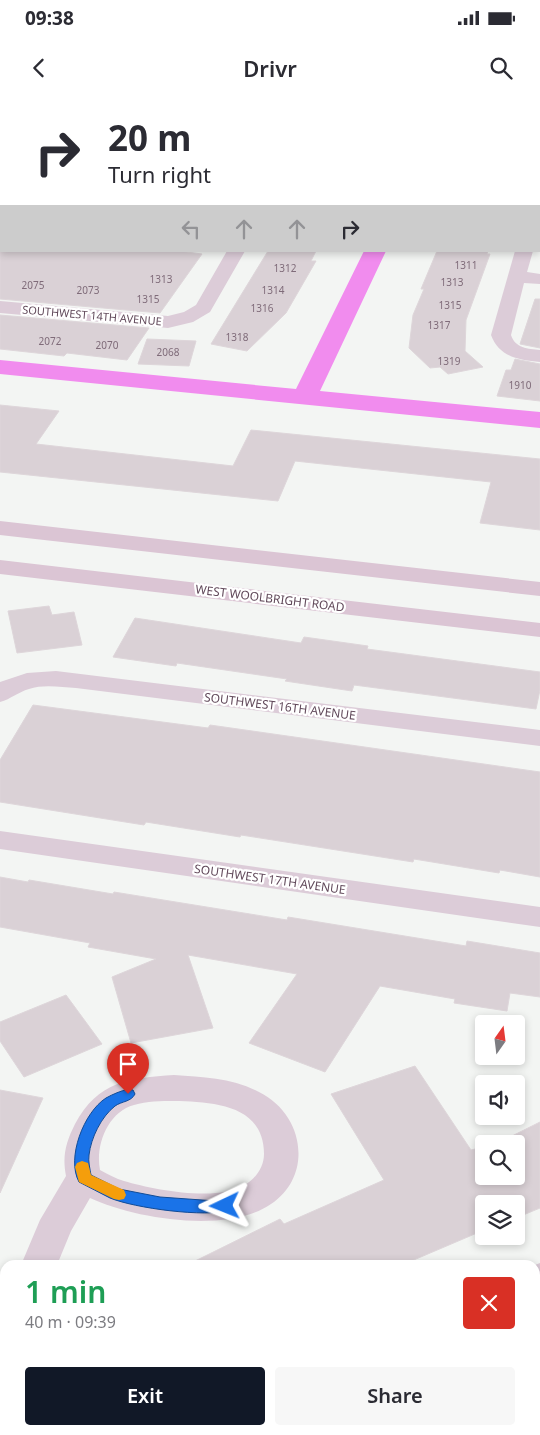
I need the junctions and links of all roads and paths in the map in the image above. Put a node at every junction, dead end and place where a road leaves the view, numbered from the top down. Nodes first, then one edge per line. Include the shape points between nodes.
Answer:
1 (235, 252) edge
2 (524, 252) edge
3 (517, 277) junction
4 (540, 279) edge
5 (0, 307) edge
6 (540, 356) edge
7 (0, 528) edge
8 (0, 567) edge
9 (540, 589) edge
10 (540, 630) edge
11 (10, 688) edge
12 (540, 738) edge
13 (0, 840) edge
14 (540, 917) edge
15 (84, 1178) junction
16 (41, 1260) edge

1 - 5 street, SOUTHWEST 14TH AVENUE via 203,308 183,320 168,322
2 - 3 street
3 - 4 street
3 - 6 street via 501,335 503,343 524,355
7 - 9 main road
8 - 10 main road, WEST WOOLBRIGHT ROAD
11 - 12 street, SOUTHWEST 16TH AVENUE via 46,678 76,680
13 - 14 street, SOUTHWEST 17TH AVENUE
15 - 15 street via 116,1194 151,1201 225,1206 244,1202 262,1192 275,1177 283,1145 278,1130 254,1104 233,1096 194,1089 153,1089 110,1102 97,1117 87,1134 81,1156
15 - 16 street via 62,1210

